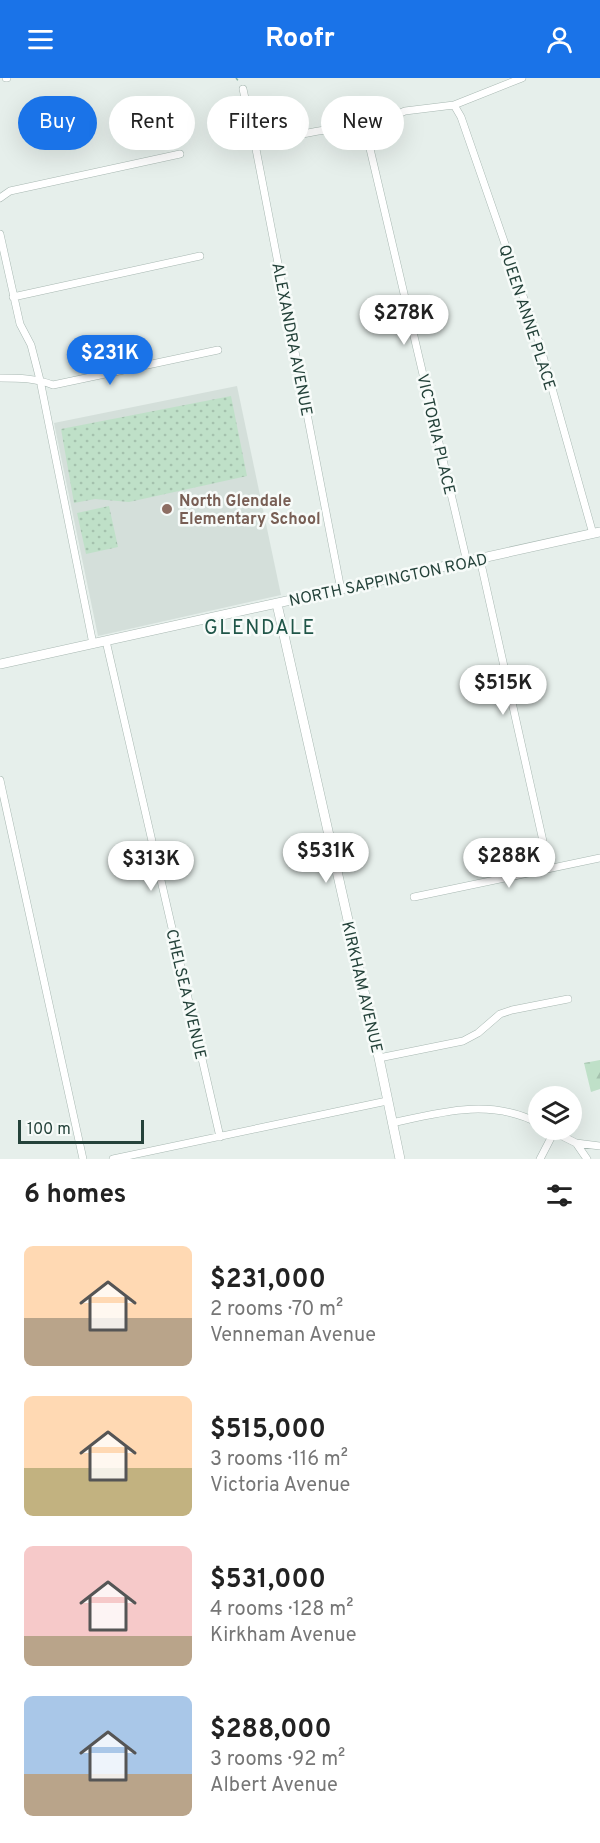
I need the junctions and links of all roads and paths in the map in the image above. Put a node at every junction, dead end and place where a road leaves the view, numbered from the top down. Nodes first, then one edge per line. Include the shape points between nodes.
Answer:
1 (522, 78) edge
2 (243, 89) dead end
3 (245, 96) edge
4 (454, 105) junction
5 (404, 111) edge
6 (256, 150) edge
7 (370, 150) edge
8 (180, 154) dead end
9 (0, 198) edge
10 (0, 234) edge
11 (201, 256) dead end
12 (13, 297) junction
13 (218, 350) dead end
14 (0, 378) edge
15 (40, 380) junction
16 (598, 534) edge
17 (480, 559) junction
18 (467, 562) junction
19 (341, 590) junction
20 (277, 604) junction
21 (106, 641) junction
22 (93, 644) junction
23 (0, 664) edge
24 (0, 780) edge
25 (600, 858) edge
26 (549, 868) junction
27 (414, 897) dead end
28 (568, 999) dead end
29 (379, 1058) junction
30 (387, 1101) junction
31 (528, 1119) edge
32 (392, 1123) junction
33 (220, 1137) junction
34 (548, 1140) edge
35 (570, 1140) edge
36 (576, 1143) junction
37 (600, 1146) edge
38 (83, 1159) edge
39 (113, 1159) edge
40 (400, 1159) edge
41 (540, 1159) edge
42 (587, 1159) edge

1 - 4 street
2 - 3 street, ALEXANDRA AVENUE
4 - 5 street
4 - 16 street, QUEEN ANNE PLACE via 539,342
6 - 19 street, ALEXANDRA AVENUE
7 - 18 street, VICTORIA PLACE
8 - 9 street via 10,191
10 - 12 street
11 - 12 street
12 - 15 street via 20,324 32,345
13 - 15 street via 53,385
14 - 15 street
15 - 22 street
16 - 17 street, NORTH SAPPINGTON ROAD
17 - 18 street, NORTH SAPPINGTON ROAD
17 - 26 street
18 - 19 street, NORTH SAPPINGTON ROAD
19 - 20 street, NORTH SAPPINGTON ROAD
20 - 21 street, NORTH SAPPINGTON ROAD
20 - 29 street, KIRKHAM AVENUE
21 - 22 street, NORTH SAPPINGTON ROAD
21 - 33 street, CHELSEA AVENUE
22 - 23 street, NORTH SAPPINGTON ROAD
24 - 38 street
25 - 26 street
26 - 27 street
28 - 29 street via 500,1014 463,1041
29 - 30 street, KIRKHAM AVENUE
30 - 32 street, KIRKHAM AVENUE
30 - 33 street
31 - 32 street via 483,1108 452,1110
32 - 40 street, KIRKHAM AVENUE
33 - 39 street
34 - 41 street
35 - 36 street
36 - 37 street
36 - 42 street

